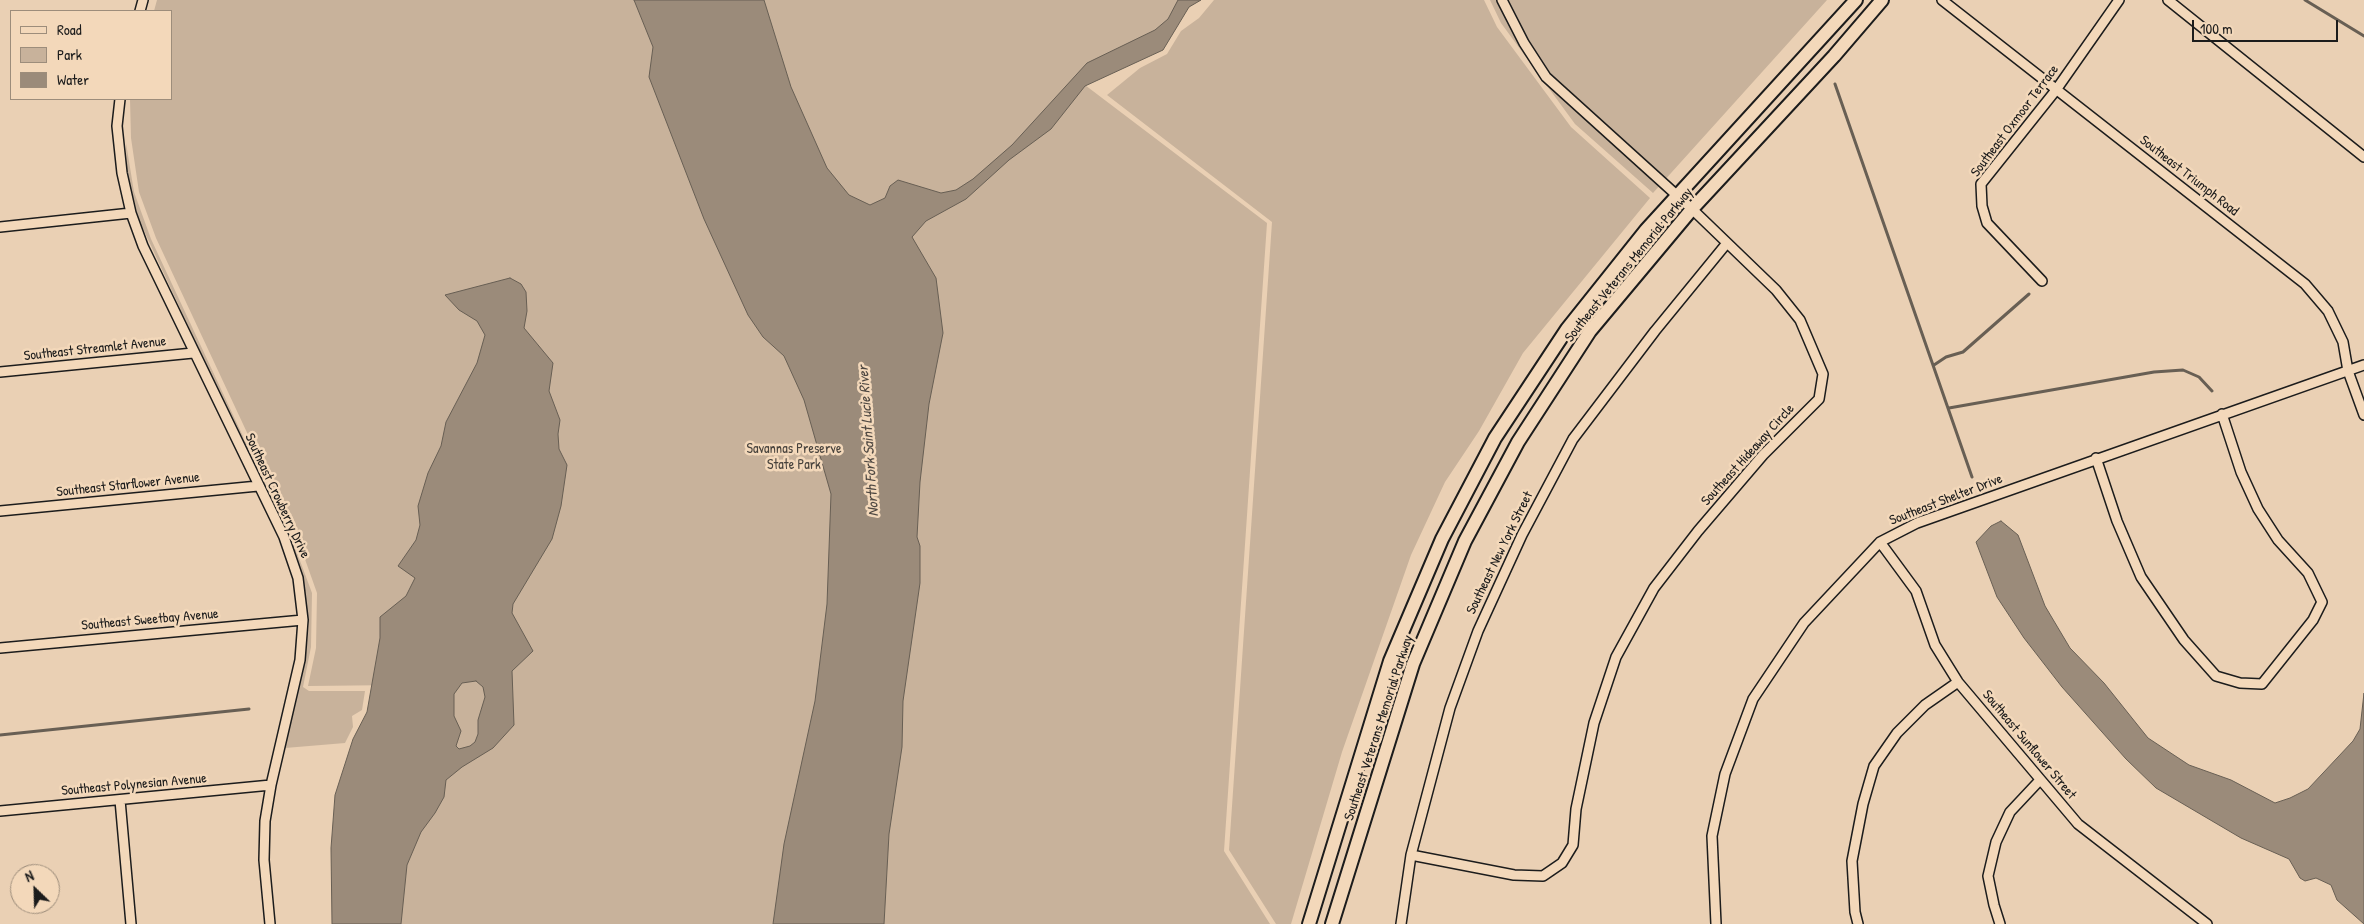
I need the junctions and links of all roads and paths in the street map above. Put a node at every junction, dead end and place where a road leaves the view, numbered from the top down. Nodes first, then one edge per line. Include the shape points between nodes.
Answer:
1 (1502, 0) edge
2 (1856, 0) edge
3 (1882, 0) edge
4 (1942, 0) edge
5 (2119, 0) edge
6 (2168, 0) edge
7 (1954, 4) edge
8 (2056, 90) junction
9 (120, 100) edge
10 (2364, 157) edge
11 (1677, 196) junction
12 (1692, 209) junction
13 (131, 213) junction
14 (0, 227) edge
15 (1727, 243) junction
16 (2042, 281) dead end
17 (193, 353) junction
18 (2364, 365) edge
19 (2348, 370) junction
20 (0, 372) edge
21 (2222, 414) junction
22 (2364, 415) edge
23 (2096, 458) junction
24 (258, 486) junction
25 (0, 511) edge
26 (1880, 542) junction
27 (304, 620) junction
28 (0, 648) edge
29 (1958, 682) junction
30 (2040, 780) junction
31 (270, 785) junction
32 (120, 800) junction
33 (0, 811) edge
34 (1411, 855) junction
35 (131, 924) edge
36 (270, 924) edge
37 (1309, 924) edge
38 (1332, 924) edge
39 (1401, 924) edge
40 (1716, 924) edge
41 (1858, 924) edge
42 (2000, 924) edge
43 (2207, 924) edge

1 - 11 street, Southeast Hideaway Circle via 1546,77
2 - 11 main road, Southeast Veterans Memorial Parkway
3 - 12 main road, Southeast Veterans Memorial Parkway
4 - 7 street, Southeast Triumph Road
5 - 8 street, Southeast Oxmoor Terrace
6 - 10 street
7 - 8 street, Southeast Triumph Road
8 - 16 street, Southeast Oxmoor Terrace via 1981,184 1987,223
8 - 19 street, Southeast Triumph Road via 2305,284 2328,311 2343,342
9 - 13 street, Southeast Crowberry Drive via 117,126 122,173
11 - 12 street, Southeast Hideaway Circle
11 - 37 main road, Southeast Veterans Memorial Parkway via 1567,329 1495,438 1442,539 1390,661
12 - 15 street, Southeast Hideaway Circle
12 - 38 main road, Southeast Veterans Memorial Parkway via 1590,331 1518,442 1465,541 1413,664
13 - 14 street
13 - 17 street, Southeast Crowberry Drive
15 - 34 street, Southeast New York Street via 1655,331 1574,439 1522,535 1478,631 1450,708
15 - 34 street, Southeast Hideaway Circle via 1776,290 1800,320 1823,374 1818,399 1763,456 1654,588 1616,657 1594,723 1576,809 1573,845 1562,863 1543,876 1514,874
17 - 20 street, Southeast Streamlet Avenue
17 - 24 street, Southeast Crowberry Drive
18 - 19 street, Southeast Shelter Drive
19 - 21 street, Southeast Shelter Drive
19 - 22 street, Southeast Triumph Road
21 - 23 street, Southeast Shelter Drive
21 - 23 street via 2241,472 2258,509 2278,540 2308,573 2322,602 2313,620 2262,684 2240,683 2216,676 2184,640 2142,577 2117,522
23 - 26 street, Southeast Shelter Drive via 1918,523
24 - 25 street, Southeast Starflower Avenue
24 - 27 street, Southeast Crowberry Drive via 284,537 298,578
26 - 29 street, Southeast Sunflower Street via 1916,591 1935,645
26 - 40 street, Southeast Shelter Drive via 1804,623 1753,700 1725,774 1712,836
27 - 28 street, Southeast Sweetbay Avenue
27 - 31 street, Southeast Crowberry Drive via 300,660
29 - 30 street, Southeast Sunflower Street
29 - 41 street via 1925,705 1897,733 1874,766 1852,861
30 - 42 street via 2010,812 1996,842 1988,876
30 - 43 street, Southeast Sunflower Street via 2078,824
31 - 32 street, Southeast Polynesian Avenue
31 - 36 street, Southeast Crowberry Drive via 264,860
32 - 33 street, Southeast Polynesian Avenue
32 - 35 street
34 - 39 street, Southeast New York Street

